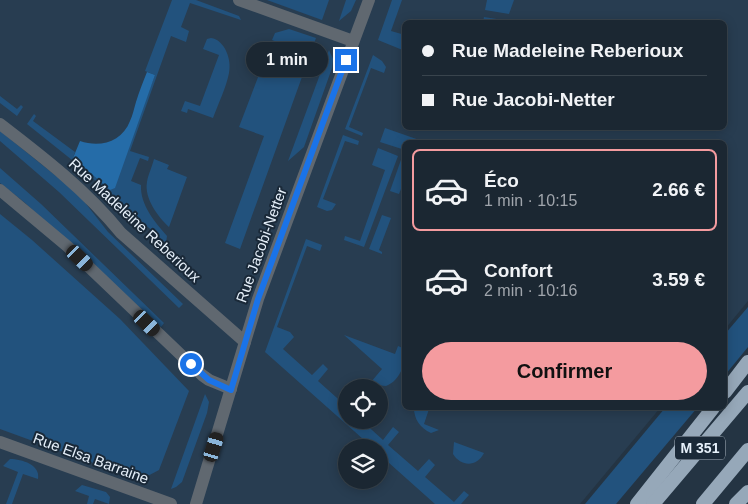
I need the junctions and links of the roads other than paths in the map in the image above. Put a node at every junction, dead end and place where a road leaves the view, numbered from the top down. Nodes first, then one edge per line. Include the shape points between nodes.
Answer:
1 (239, 0) edge
2 (368, 0) edge
3 (353, 41) junction
4 (0, 124) edge
5 (0, 190) edge
6 (245, 342) junction
7 (748, 362) edge
8 (727, 389) edge
9 (231, 390) junction
10 (748, 392) edge
11 (711, 410) edge
12 (0, 442) edge
13 (748, 450) edge
14 (748, 492) edge
15 (171, 504) edge
16 (196, 504) edge
17 (638, 504) edge
18 (653, 504) edge
19 (703, 504) edge
20 (736, 504) edge

1 - 3 street
2 - 3 street, Rue Jacobi-Netter
3 - 6 street, Rue Jacobi-Netter
4 - 6 street, Rue Madeleine Reberioux via 42,156 106,214 121,233
5 - 9 street via 67,246 202,375
6 - 9 street, Rue Jacobi-Netter
7 - 8 highway
9 - 16 street, Rue Jacobi-Netter
10 - 18 highway, M 351
11 - 17 highway
12 - 15 street, Rue Elsa Barraine
13 - 19 highway, M 351
14 - 20 highway

